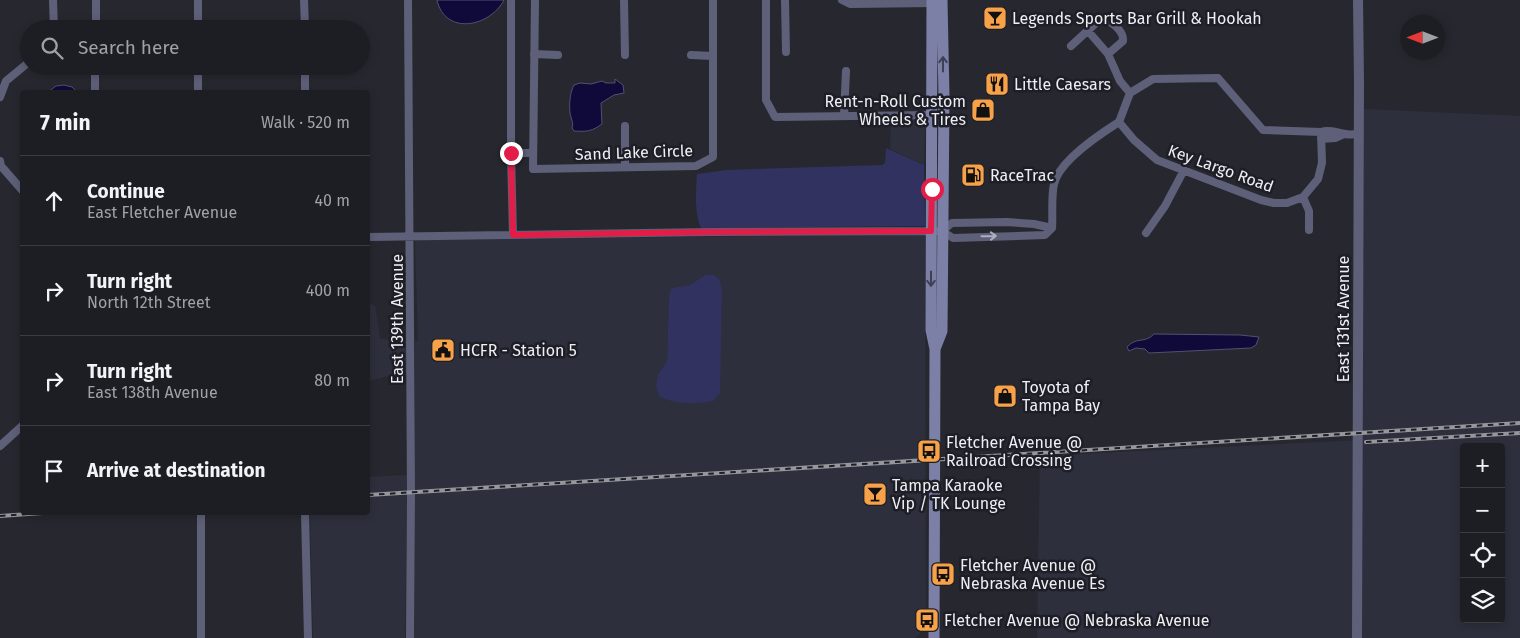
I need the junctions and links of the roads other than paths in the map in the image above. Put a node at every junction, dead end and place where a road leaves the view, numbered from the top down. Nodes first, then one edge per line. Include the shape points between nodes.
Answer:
1 (53, 0) edge
2 (96, 0) edge
3 (198, 0) edge
4 (304, 0) edge
5 (408, 0) edge
6 (512, 0) edge
7 (535, 0) edge
8 (624, 0) edge
9 (713, 0) edge
10 (766, 0) edge
11 (784, 0) edge
12 (842, 0) edge
13 (1358, 0) edge
14 (937, 2) edge
15 (54, 20) edge
16 (96, 20) edge
17 (198, 20) edge
18 (305, 20) edge
19 (1088, 31) junction
20 (1071, 46) dead end
21 (786, 52) dead end
22 (534, 54) junction
23 (1108, 54) junction
24 (558, 55) dead end
25 (625, 55) dead end
26 (691, 55) dead end
27 (712, 56) junction
28 (20, 69) edge
29 (846, 71) dead end
30 (96, 75) edge
31 (198, 75) edge
32 (305, 75) edge
33 (95, 90) edge
34 (198, 90) edge
35 (305, 90) edge
36 (1130, 93) junction
37 (0, 97) edge
38 (844, 115) junction
39 (932, 115) junction
40 (1119, 122) junction
41 (625, 126) dead end
42 (1359, 134) junction
43 (1321, 136) junction
44 (511, 153) junction
45 (533, 153) junction
46 (0, 161) edge
47 (625, 167) junction
48 (1184, 170) junction
49 (943, 185) junction
50 (20, 188) edge
51 (1304, 198) junction
52 (1052, 228) junction
53 (1309, 230) dead end
54 (937, 231) junction
55 (1146, 234) dead end
56 (513, 235) junction
57 (411, 236) junction
58 (370, 237) edge
59 (20, 428) edge
60 (0, 446) edge
61 (201, 515) edge
62 (306, 515) edge
63 (201, 638) edge
64 (308, 638) edge
65 (410, 638) edge
66 (934, 638) edge
67 (1357, 638) edge

1 - 15 street
2 - 16 street
3 - 17 street
4 - 18 street
5 - 57 street, East 139th Avenue
6 - 44 street
7 - 22 street
8 - 25 street
9 - 27 street, Sand Lake Circle
10 - 38 street via 766,100 775,117
11 - 21 street
12 - 14 street via 850,4
13 - 42 street, East 131st Avenue
14 - 39 main road
49 -> 14 main road via 944,57
19 - 20 street
19 - 23 street
19 - 23 street via 1097,22 1105,20 1116,25 1124,41
22 - 24 street
22 - 45 street
23 - 36 street via 1120,81
26 - 27 street
27 - 47 street, Sand Lake Circle via 713,157 696,166
28 - 37 street via 6,81
29 - 38 street
30 - 33 street
31 - 34 street
32 - 35 street
36 - 40 street
36 - 43 street via 1153,78 1218,78 1263,130
38 - 39 street
39 - 49 main road
39 - 54 main road
40 - 48 street, Key Largo Road via 1157,160
40 - 52 street via 1080,150 1054,183
41 - 47 street
42 - 43 street via 1325,131
42 - 67 street, East 131st Avenue
43 - 51 street via 1322,163 1318,179
44 - 45 street
44 - 56 street
45 - 47 street, Sand Lake Circle via 534,169
46 - 50 street
48 - 51 street, Key Largo Road via 1261,200 1287,203
48 - 55 street
49 - 54 main road
51 - 53 street via 1309,211
52 - 54 street via 1007,222 952,223
54 -> 52 street via 953,238 1045,235
54 - 56 street
54 - 66 main road via 931,330 935,349
56 - 57 street
57 - 58 street
57 - 65 street, East 139th Avenue
59 - 60 street
61 - 63 street
62 - 64 street

